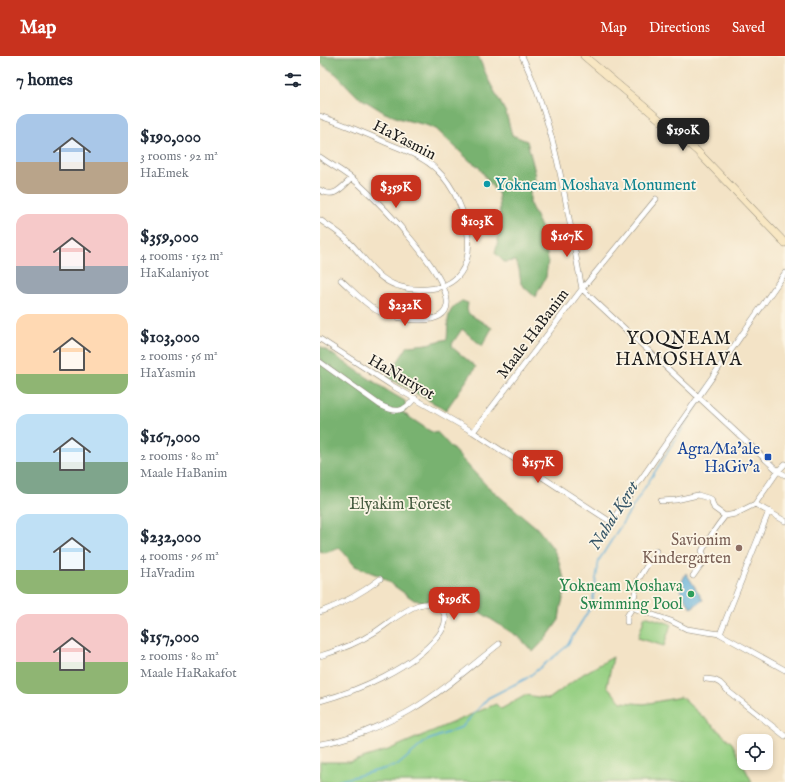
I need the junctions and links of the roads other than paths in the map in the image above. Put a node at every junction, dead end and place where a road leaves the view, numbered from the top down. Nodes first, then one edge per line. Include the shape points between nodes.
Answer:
1 (522, 56) edge
2 (584, 56) edge
3 (320, 116) edge
4 (320, 157) edge
5 (352, 179) junction
6 (320, 190) edge
7 (656, 199) dead end
8 (320, 220) edge
9 (785, 243) edge
10 (785, 272) edge
11 (341, 280) dead end
12 (443, 287) junction
13 (582, 289) junction
14 (320, 339) edge
15 (320, 362) edge
16 (698, 397) junction
17 (415, 398) junction
18 (473, 432) junction
19 (785, 464) edge
20 (778, 471) junction
21 (785, 476) edge
22 (661, 501) dead end
23 (755, 504) junction
24 (769, 512) junction
25 (726, 516) junction
26 (785, 521) edge
27 (656, 551) dead end
28 (693, 576) dead end
29 (380, 579) dead end
30 (634, 606) junction
31 (320, 612) edge
32 (627, 622) dead end
33 (720, 634) junction
34 (499, 644) dead end
35 (320, 656) edge
36 (785, 670) edge
37 (706, 679) dead end
38 (320, 701) edge
39 (785, 736) edge
40 (320, 744) edge

1 - 13 street, Maale HaBanim via 531,74 553,140
2 - 9 street via 697,151
3 - 12 street, HaYasmin via 420,158 437,170 450,185 465,216 469,248 457,278
4 - 5 street
5 - 6 street via 331,195
5 - 12 street via 393,218 426,259
7 - 13 street
8 - 12 street via 349,241 388,282 409,289
10 - 16 street
11 - 12 street via 375,310 393,317 417,320 434,318 444,312 447,302
13 - 16 street
13 - 18 street, Maale HaBanim
14 - 17 street, HaNuriyot
15 - 17 street via 390,410 403,409
16 - 18 street, HaNuriyot via 612,522
16 - 20 street
17 - 18 street, HaNuriyot
19 - 20 street
20 - 21 street
20 - 23 street
22 - 25 street via 698,495 711,499 714,508
23 - 24 street
23 - 25 street
24 - 26 street
24 - 33 street
25 - 28 street via 706,542 702,551 706,560
27 - 30 street via 638,580 632,602
29 - 31 street via 344,602
30 - 32 street via 627,616
30 - 33 street via 687,629
33 - 36 street
34 - 40 street via 411,710 379,726
35 - 38 street via 362,639 419,605 431,603 444,613 444,629 424,650 406,663 354,689
37 - 39 street via 720,683

